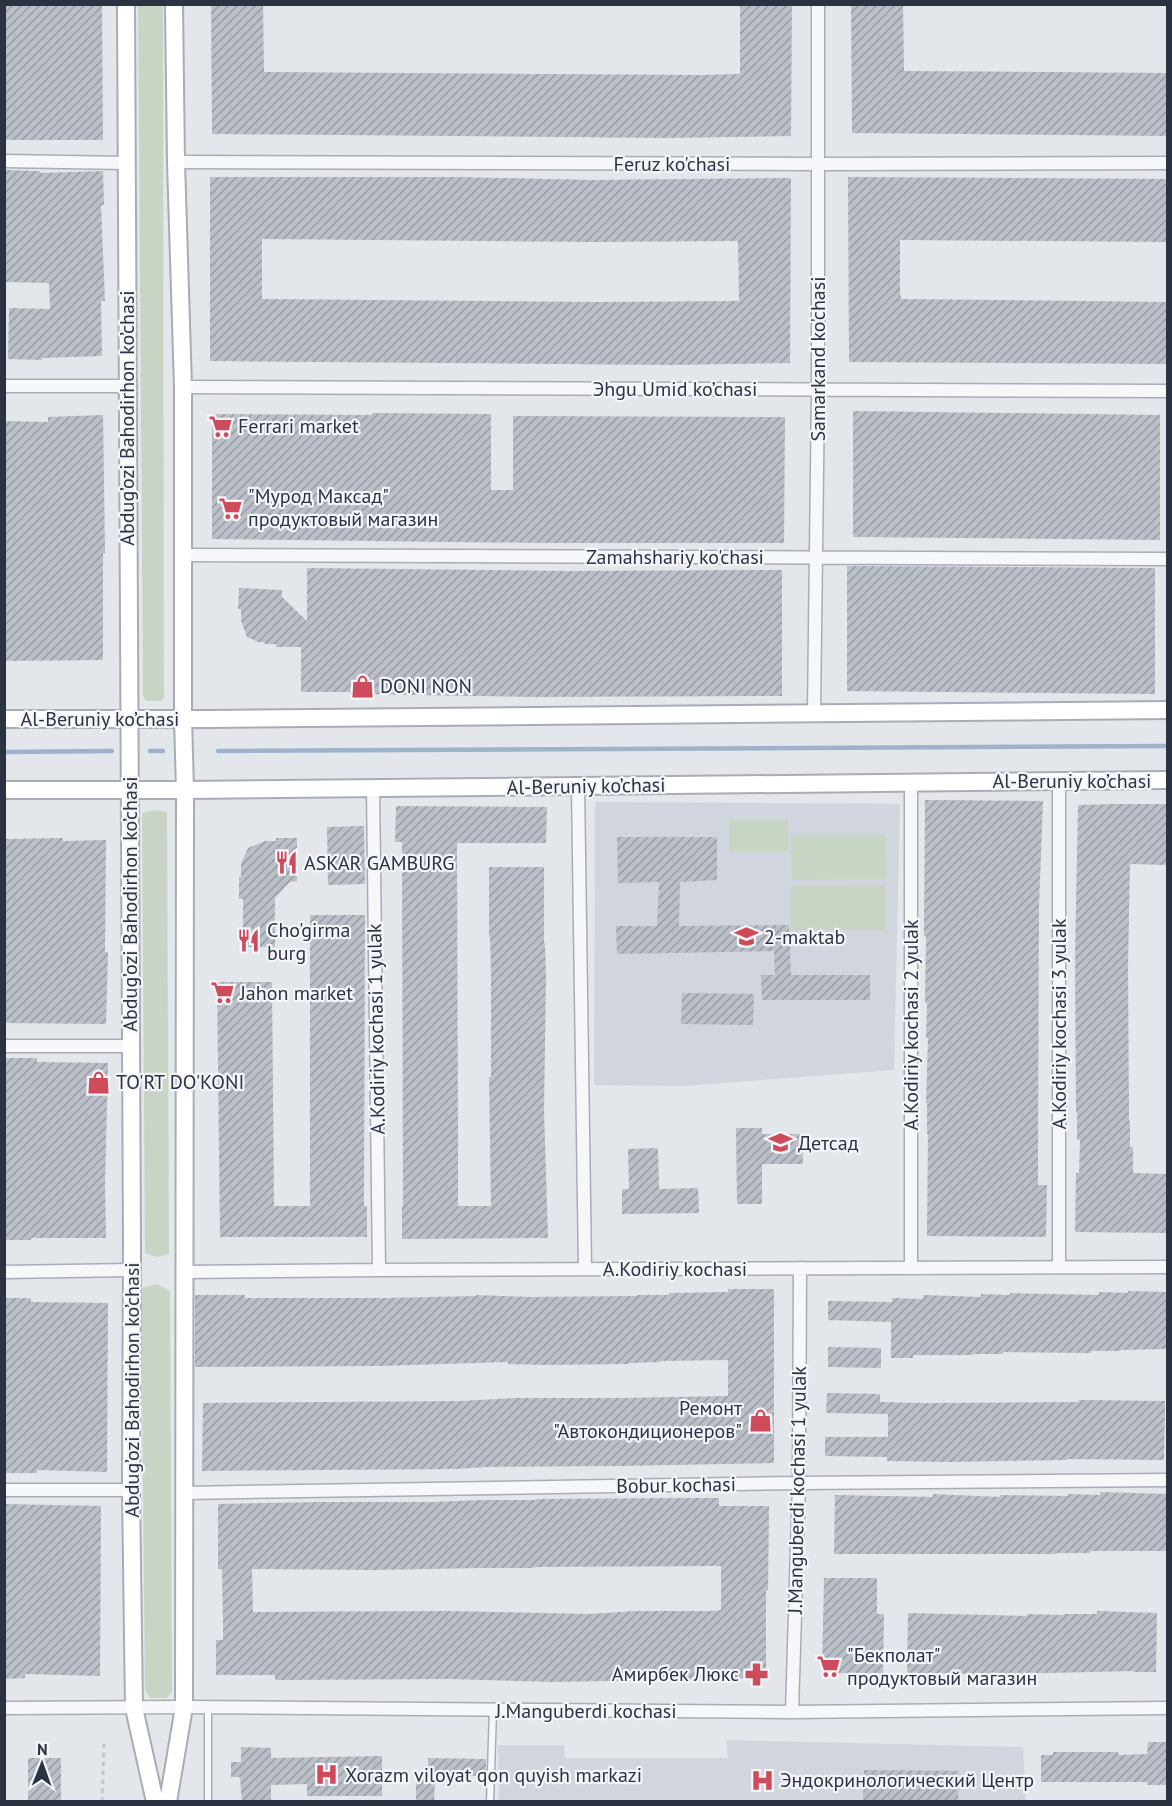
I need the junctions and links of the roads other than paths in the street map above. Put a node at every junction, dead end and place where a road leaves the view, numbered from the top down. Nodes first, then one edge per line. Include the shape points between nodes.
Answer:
1 (126, 4) edge
2 (174, 4) edge
3 (818, 4) edge
4 (4, 161) edge
5 (176, 162) junction
6 (126, 163) junction
7 (1167, 163) edge
8 (819, 164) junction
9 (4, 386) edge
10 (127, 386) junction
11 (183, 387) junction
12 (818, 390) junction
13 (1167, 392) edge
14 (182, 555) junction
15 (816, 558) junction
16 (1167, 559) edge
17 (1167, 710) edge
18 (814, 713) junction
19 (4, 718) edge
20 (183, 718) junction
21 (129, 719) junction
22 (1167, 780) edge
23 (911, 782) junction
24 (1059, 782) junction
25 (578, 786) junction
26 (373, 788) junction
27 (4, 790) edge
28 (129, 790) junction
29 (185, 790) junction
30 (4, 1046) edge
31 (131, 1046) junction
32 (1059, 1267) junction
33 (1167, 1267) edge
34 (800, 1268) junction
35 (911, 1268) junction
36 (585, 1269) junction
37 (131, 1270) junction
38 (379, 1270) junction
39 (4, 1272) edge
40 (183, 1272) junction
41 (1167, 1480) edge
42 (799, 1483) junction
43 (4, 1490) edge
44 (131, 1490) junction
45 (184, 1493) junction
46 (184, 1707) junction
47 (208, 1707) junction
48 (4, 1708) edge
49 (134, 1708) junction
50 (1167, 1708) edge
51 (493, 1710) junction
52 (792, 1712) junction
53 (155, 1802) edge
54 (168, 1802) edge
55 (208, 1802) edge
56 (490, 1802) edge

1 - 6 main road, Abdug’ozi Bahodirhon ko’chasi
2 - 5 main road
3 - 8 street, Samarkand ko'chasi
4 - 6 street
5 - 8 street, Feruz ko'chasi
5 - 11 main road
6 - 10 main road, Abdug’ozi Bahodirhon ko’chasi
7 - 8 street, Feruz ko'chasi
8 - 12 street, Samarkand ko'chasi
9 - 10 street
10 - 21 main road, Abdug’ozi Bahodirhon ko’chasi
11 - 12 street, Эhgu Umid ko’chasi
11 - 14 main road
12 - 13 street, Эhgu Umid ko’chasi
12 - 15 street, Samarkand ko'chasi
14 - 15 street, Zamahshariy ko'chasi
14 - 20 main road
15 - 16 street, Zamahshariy ko'chasi
15 - 18 street, Samarkand ko'chasi
17 - 18 main road, Al-Beruniy ko’chasi
18 - 20 main road, Al-Beruniy ko’chasi
19 - 21 main road, Al-Beruniy ko’chasi
20 - 21 main road, Al-Beruniy ko’chasi
20 - 29 main road
21 - 28 main road, Abdug’ozi Bahodirhon ko’chasi
22 - 24 main road, Al-Beruniy ko’chasi
23 - 24 main road, Al-Beruniy ko’chasi
23 - 25 main road, Al-Beruniy ko’chasi
23 - 35 street, A.Kodiriy kochasi 2 yulak
24 - 32 street, A.Kodiriy kochasi 3 yulak
25 - 26 main road, Al-Beruniy ko’chasi
25 - 36 street
26 - 29 main road, Al-Beruniy ko’chasi
26 - 38 street, A.Kodiriy kochasi 1 yulak
27 - 28 main road, Al-Beruniy ko’chasi
28 - 29 main road, Al-Beruniy ko’chasi
28 - 31 main road, Abdug’ozi Bahodirhon ko’chasi
29 - 40 main road
30 - 31 street
31 - 37 main road, Abdug’ozi Bahodirhon ko’chasi
32 - 33 street, A.Kodiriy kochasi
32 - 35 street, A.Kodiriy kochasi
34 - 35 street, A.Kodiriy kochasi
34 - 36 street, A.Kodiriy kochasi
34 - 42 street, J.Manguberdi kochasi 1 yulak
36 - 38 street, A.Kodiriy kochasi
37 - 39 street
37 - 44 main road, Abdug’ozi Bahodirhon ko’chasi
38 - 40 street, A.Kodiriy kochasi
40 - 45 main road
41 - 42 street, Bobur kochasi
42 - 45 street, Bobur kochasi
42 - 52 street, J.Manguberdi kochasi 1 yulak
43 - 44 street
44 - 49 main road, Abdug’ozi Bahodirhon ko’chasi
45 - 46 main road
46 - 47 street, J.Manguberdi kochasi
46 - 49 street, J.Manguberdi kochasi
46 - 54 main road
47 - 51 street, J.Manguberdi kochasi
47 - 55 lane
48 - 49 street, J.Manguberdi kochasi
49 - 53 main road, Abdug’ozi Bahodirhon ko’chasi
50 - 52 street, J.Manguberdi kochasi
51 - 52 street, J.Manguberdi kochasi
51 - 56 lane

